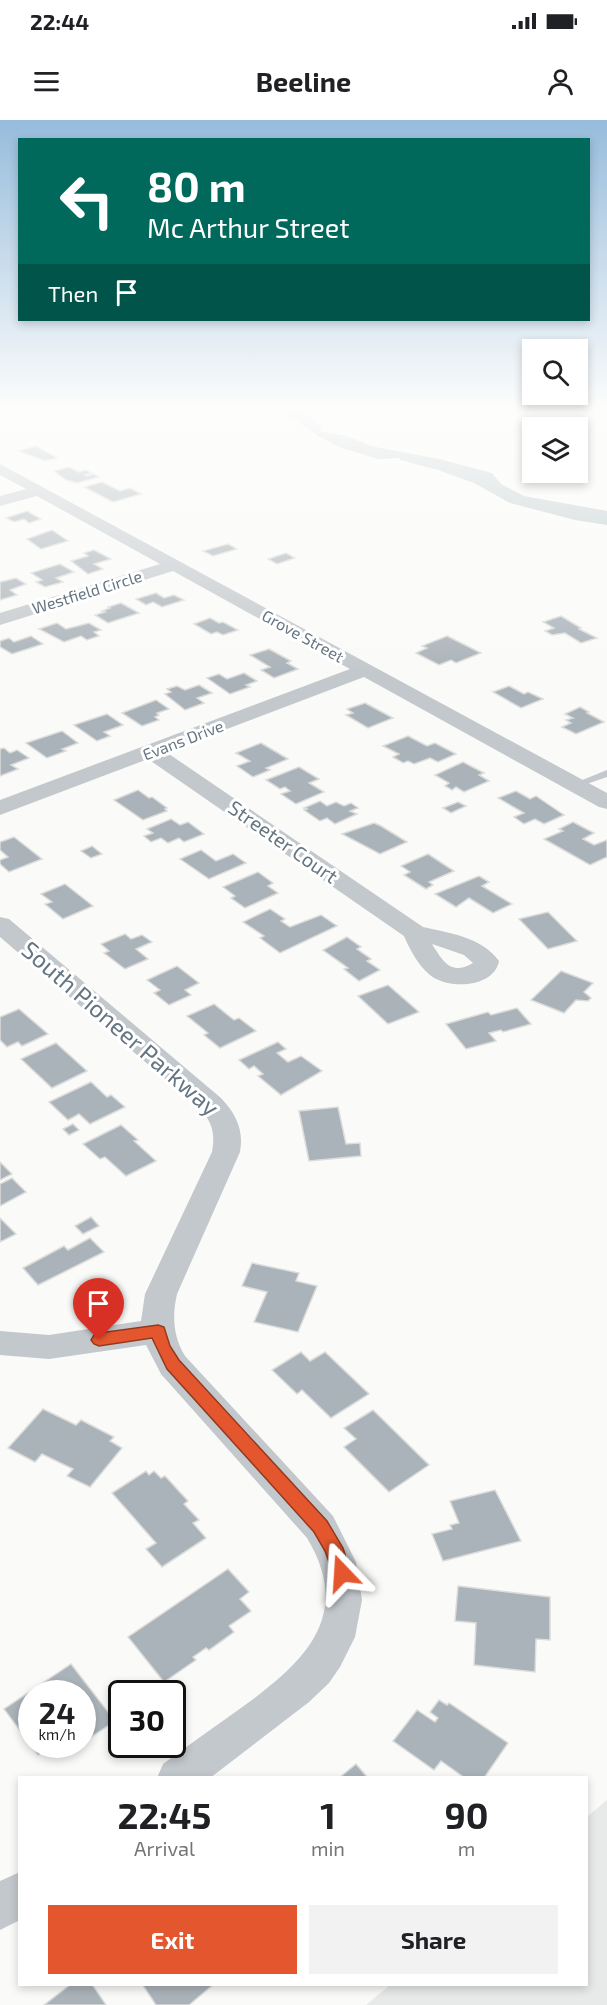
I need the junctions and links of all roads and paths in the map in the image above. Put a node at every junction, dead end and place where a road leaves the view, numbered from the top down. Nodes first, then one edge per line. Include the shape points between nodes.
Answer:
1 (51, 498) edge
2 (174, 565) junction
3 (0, 619) edge
4 (364, 670) junction
5 (152, 752) junction
6 (607, 773) edge
7 (575, 784) junction
8 (607, 802) edge
9 (0, 808) edge
10 (0, 924) edge
11 (414, 932) dead end
12 (158, 1331) junction
13 (0, 1343) edge
14 (180, 1776) edge
15 (18, 1894) edge
16 (0, 1908) edge

1 - 2 street, Grove Street
2 - 3 street, Westfield Circle
2 - 4 street, Grove Street
4 - 5 street, Evans Drive
4 - 7 street, Grove Street
5 - 9 street, Evans Drive
5 - 11 street, Streeter Court
6 - 7 lane
7 - 8 street, Grove Street
10 - 12 street, South Pioneer Parkway via 211,1104 227,1127 226,1152 161,1294
12 - 13 street via 49,1347
12 - 14 street, South Pioneer Parkway via 173,1365 320,1527 338,1560 344,1586 337,1632 312,1674 290,1695
15 - 16 street

